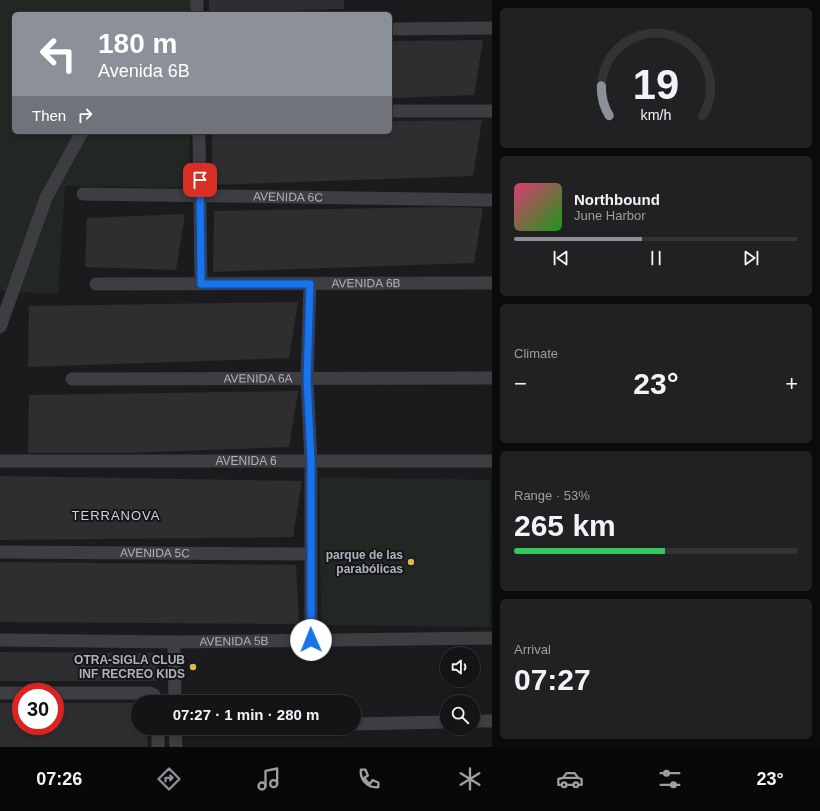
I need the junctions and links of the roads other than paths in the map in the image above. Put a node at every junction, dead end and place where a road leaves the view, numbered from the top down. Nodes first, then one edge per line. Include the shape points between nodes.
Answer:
1 (197, 0) edge
2 (197, 12) edge
3 (492, 28) edge
4 (392, 29) edge
5 (392, 111) edge
6 (492, 111) edge
7 (81, 134) edge
8 (199, 134) edge
9 (83, 194) dead end
10 (200, 196) junction
11 (492, 200) edge
12 (492, 283) edge
13 (96, 284) dead end
14 (201, 284) junction
15 (310, 284) junction
16 (0, 327) edge
17 (492, 378) edge
18 (72, 379) dead end
19 (307, 379) junction
20 (311, 461) junction
21 (492, 461) edge
22 (0, 462) edge
23 (0, 552) edge
24 (310, 554) junction
25 (492, 638) edge
26 (0, 640) edge
27 (311, 640) junction
28 (174, 642) junction
29 (0, 693) edge
30 (12, 693) edge
31 (64, 693) edge
32 (154, 695) edge
33 (175, 695) edge
34 (480, 721) edge
35 (492, 721) edge
36 (440, 722) edge
37 (361, 724) edge
38 (158, 735) edge
39 (175, 735) edge
40 (158, 747) edge
41 (176, 747) edge

1 - 2 street
3 - 4 street
5 - 6 street
7 - 16 street via 46,198
8 - 10 street
9 - 10 street, AVENIDA 6C
10 - 11 street, AVENIDA 6C
10 - 14 street
12 - 15 street, AVENIDA 6B
13 - 14 street, AVENIDA 6B
14 - 15 street, AVENIDA 6B
15 - 19 street
17 - 19 street, AVENIDA 6A
18 - 19 street, AVENIDA 6A
19 - 20 street
20 - 21 street, AVENIDA 6
20 - 22 street, AVENIDA 6
20 - 24 street
23 - 24 street, AVENIDA 5C
24 - 27 street
25 - 27 street, AVENIDA 5B
26 - 28 street, AVENIDA 5B
27 - 28 street, AVENIDA 5B
28 - 33 street
29 - 30 street
31 - 32 street
34 - 35 street
36 - 37 street
38 - 40 street
39 - 41 street

